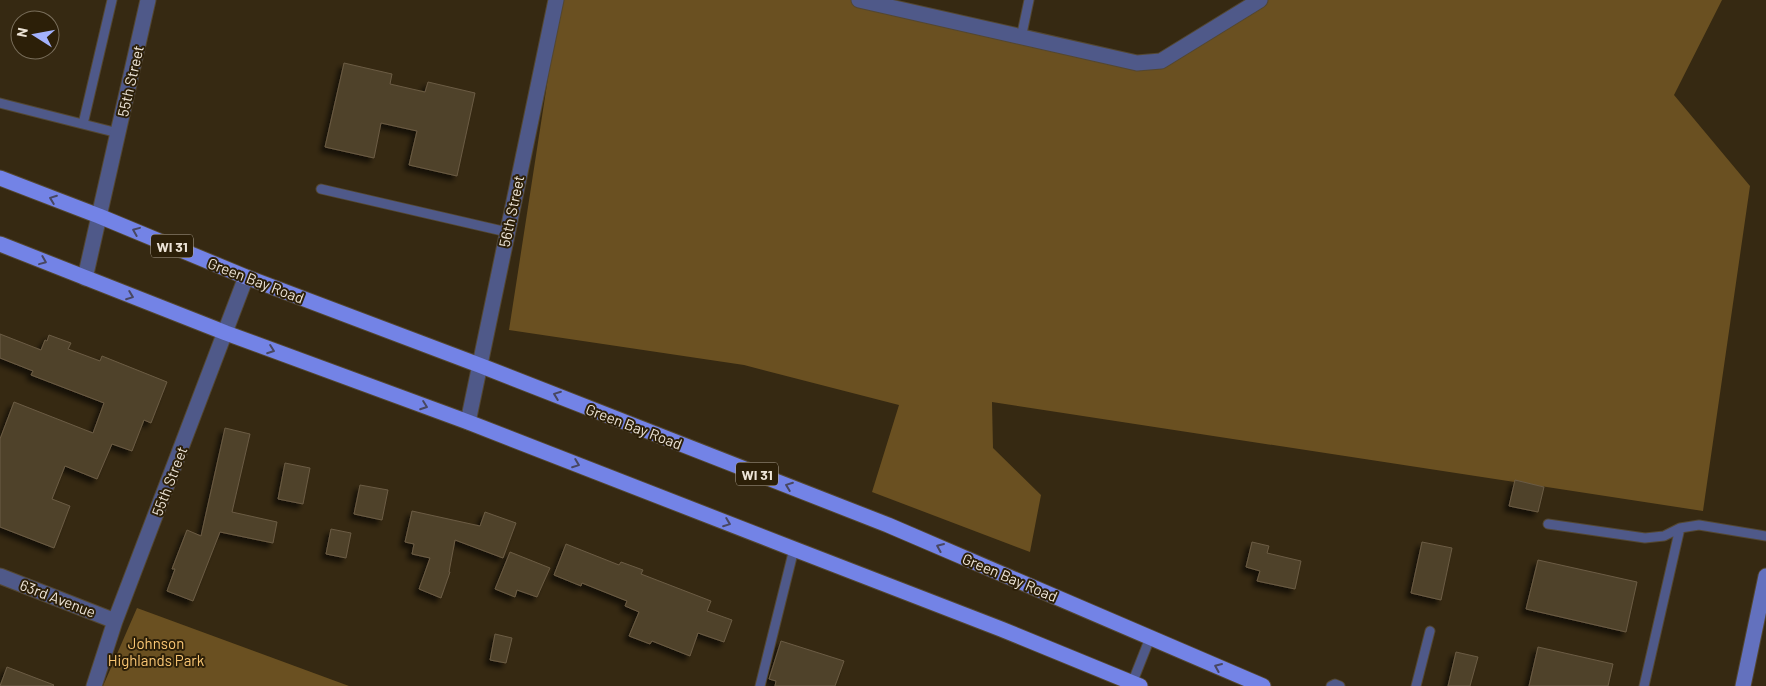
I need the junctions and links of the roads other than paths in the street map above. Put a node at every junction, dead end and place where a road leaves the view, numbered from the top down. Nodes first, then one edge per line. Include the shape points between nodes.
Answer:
1 (112, 0) edge
2 (148, 0) edge
3 (556, 0) edge
4 (859, 0) edge
5 (1029, 0) edge
6 (1260, 0) edge
7 (1021, 38) junction
8 (0, 103) edge
9 (83, 124) junction
10 (118, 134) junction
11 (0, 178) edge
12 (321, 189) dead end
13 (99, 216) junction
14 (507, 232) junction
15 (0, 244) edge
16 (246, 276) junction
17 (85, 278) junction
18 (226, 333) junction
19 (479, 365) junction
20 (468, 422) junction
21 (1548, 524) dead end
22 (1680, 528) junction
23 (1766, 536) edge
24 (794, 548) junction
25 (0, 576) edge
26 (1766, 576) edge
27 (115, 621) junction
28 (1430, 631) dead end
29 (1150, 638) junction
30 (1134, 685) edge
31 (94, 686) edge
32 (760, 686) edge
33 (1263, 686) edge
34 (1331, 686) edge
35 (1340, 686) edge
36 (1416, 686) edge
37 (1644, 686) edge
38 (1743, 686) edge

1 - 9 lane
2 - 10 street, 55th Street
3 - 14 street, 56th Street
4 - 7 street
5 - 7 lane
6 - 7 street via 1161,61 1137,63
8 - 9 lane
9 - 10 lane
10 - 13 street, 55th Street
13 -> 11 main road, Green Bay Road / WI 31
12 - 14 lane
16 -> 13 main road, Green Bay Road / WI 31
13 - 17 street, 55th Street
14 - 19 street, 56th Street
15 -> 17 main road
16 - 18 street, 55th Street
16 - 19 main road, Green Bay Road / WI 31
17 -> 18 main road
18 -> 20 main road
18 - 27 street, 55th Street
19 - 20 street, 56th Street
29 -> 19 main road, Green Bay Road / WI 31 via 888,525
20 -> 24 main road
21 - 22 lane via 1645,538 1664,536
22 - 23 lane via 1699,525
22 - 37 lane
24 - 30 main road
24 - 32 lane
25 - 27 street, 63rd Avenue
26 - 38 street
27 - 31 street, 55th Street
28 - 36 lane
29 - 30 lane
33 -> 29 main road, Green Bay Road / WI 31
34 - 35 lane

